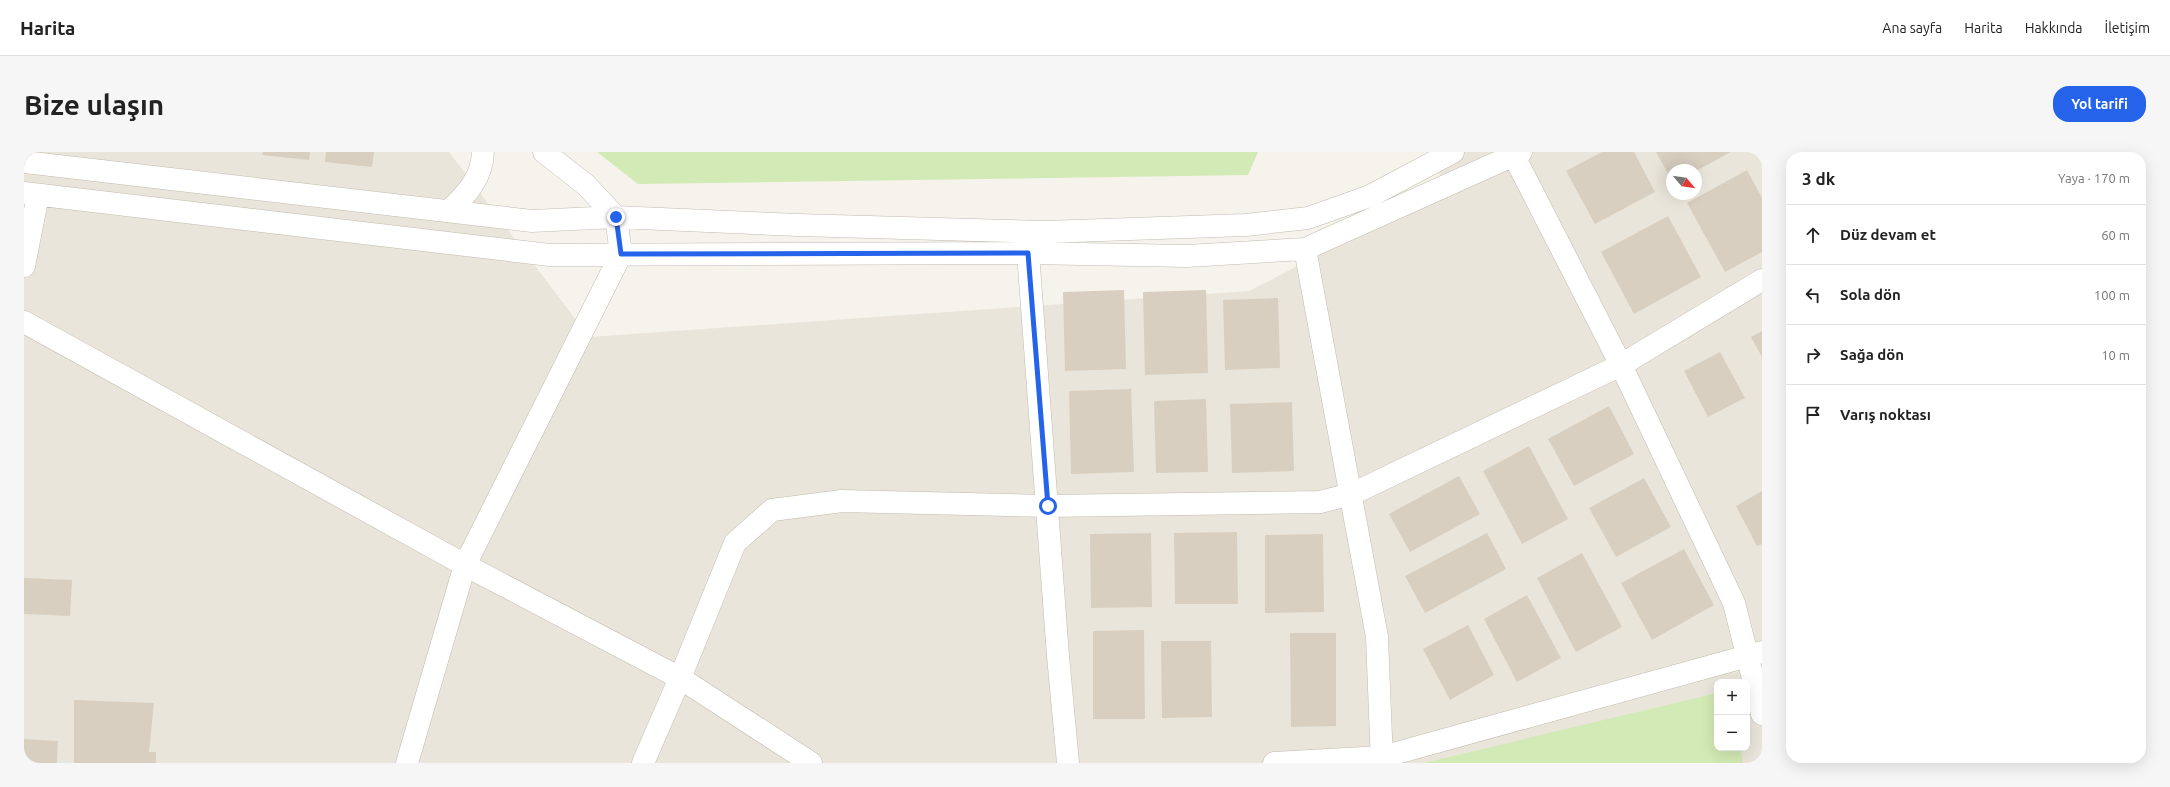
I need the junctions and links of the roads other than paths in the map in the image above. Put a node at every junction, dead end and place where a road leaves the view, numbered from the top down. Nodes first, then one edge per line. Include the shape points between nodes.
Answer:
1 (483, 152) edge
2 (544, 152) edge
3 (1453, 152) edge
4 (1518, 154) edge
5 (36, 160) edge
6 (31, 194) edge
7 (449, 211) junction
8 (616, 217) junction
9 (1305, 249) junction
10 (1028, 253) junction
11 (621, 254) junction
12 (24, 266) edge
13 (1762, 280) edge
14 (24, 322) edge
15 (1621, 365) junction
16 (1352, 494) junction
17 (1048, 506) junction
18 (465, 565) junction
19 (1755, 654) edge
20 (680, 678) junction
21 (1762, 714) edge
22 (1382, 760) edge
23 (406, 763) edge
24 (643, 763) edge
25 (811, 763) edge
26 (1068, 763) edge
27 (1274, 763) edge

1 - 7 street via 480,171 473,184
2 - 8 street via 586,185
3 - 8 street via 1370,196 1308,218 1246,225 1046,232
4 - 9 street
4 - 15 street
5 - 7 street
6 - 11 street via 550,255
6 - 12 street
7 - 8 street via 532,221
8 - 11 street
9 - 10 street via 1187,256
9 - 16 street
10 - 11 street
10 - 17 street
11 - 18 street
13 - 15 street
14 - 18 street
15 - 16 street
15 - 19 street via 1734,603
16 - 17 street via 1320,502
16 - 22 street via 1377,637
17 - 20 street via 842,501 772,510 735,543
17 - 26 street
18 - 20 street
18 - 23 street
19 - 21 street
19 - 22 street
20 - 24 street
20 - 25 street
22 - 27 street

